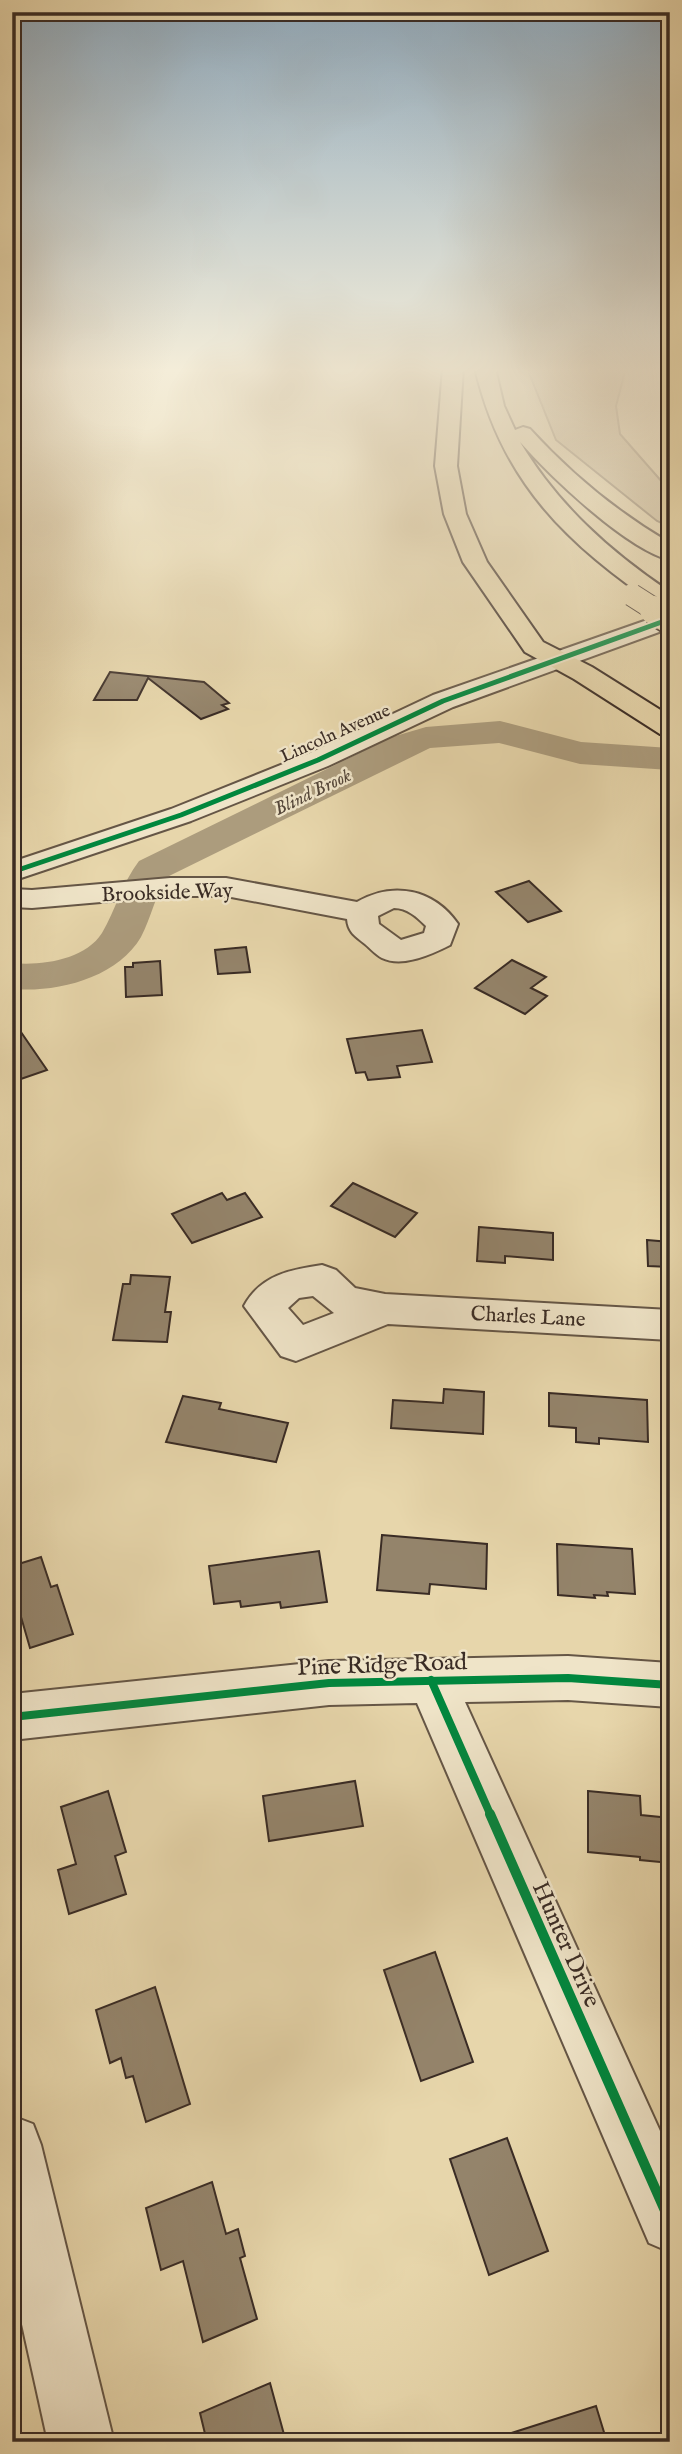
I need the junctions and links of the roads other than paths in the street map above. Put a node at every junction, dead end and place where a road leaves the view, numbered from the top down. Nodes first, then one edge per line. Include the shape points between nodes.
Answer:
1 (450, 483) edge
2 (511, 483) edge
3 (533, 483) edge
4 (572, 483) edge
5 (670, 553) edge
6 (651, 596) edge
7 (670, 619) edge
8 (554, 659) junction
9 (670, 728) edge
10 (19, 862) edge
11 (12, 898) edge
12 (362, 912) dead end
13 (385, 1309) dead end
14 (670, 1325) edge
15 (431, 1680) junction
16 (670, 1685) edge
17 (12, 1717) edge
18 (12, 2145) edge
19 (670, 2222) edge
20 (28, 2280) edge
21 (81, 2442) edge

1 - 8 highway via 455,514 475,562 530,642
2 - 6 highway via 565,542
3 - 6 highway via 586,540
4 - 5 highway
6 - 7 highway, bridge
7 - 8 street, Lincoln Avenue
8 - 9 highway
8 - 10 street, Lincoln Avenue via 443,701 318,760 194,810
11 - 12 street, Brookside Way via 226,887
13 - 14 street, Charles Lane
15 - 16 street, Pine Ridge Road via 568,1678
15 - 17 street, Pine Ridge Road via 329,1683
15 - 19 street, Hunter Drive
18 - 20 street
20 - 21 street

